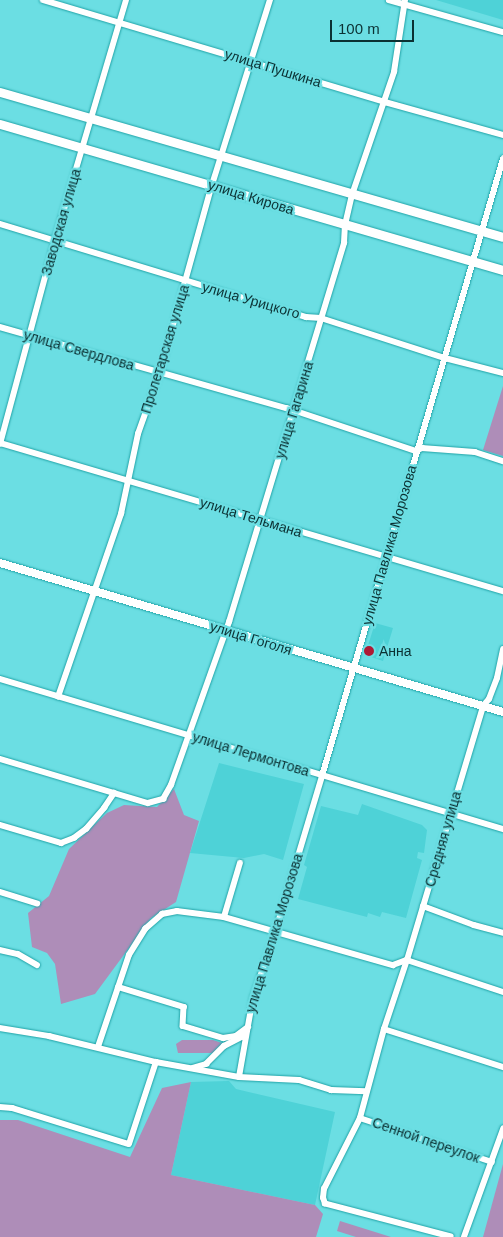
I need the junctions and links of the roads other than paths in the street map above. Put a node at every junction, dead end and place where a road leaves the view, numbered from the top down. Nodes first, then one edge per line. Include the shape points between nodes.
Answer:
1 (43, 0) edge
2 (126, 0) edge
3 (270, 0) edge
4 (389, 0) edge
5 (404, 2) edge
6 (119, 22) junction
7 (503, 32) edge
8 (251, 61) junction
9 (0, 92) edge
10 (384, 102) junction
11 (92, 119) junction
12 (0, 124) edge
13 (503, 135) edge
14 (82, 148) junction
15 (221, 158) junction
16 (503, 159) edge
17 (212, 186) junction
18 (352, 195) junction
19 (0, 224) edge
20 (345, 225) junction
21 (482, 231) junction
22 (503, 237) edge
23 (56, 240) junction
24 (473, 261) junction
25 (503, 270) edge
26 (186, 281) junction
27 (321, 318) junction
28 (0, 327) edge
29 (30, 337) junction
30 (445, 358) junction
31 (160, 372) junction
32 (503, 373) edge
33 (294, 410) junction
34 (0, 443) edge
35 (416, 451) junction
36 (503, 461) edge
37 (130, 481) junction
38 (260, 520) junction
39 (387, 557) junction
40 (0, 563) edge
41 (95, 591) junction
42 (503, 591) edge
43 (225, 630) junction
44 (503, 650) edge
45 (352, 668) junction
46 (0, 679) edge
47 (58, 697) junction
48 (483, 706) junction
49 (503, 712) edge
50 (190, 736) junction
51 (0, 759) edge
52 (322, 776) junction
53 (114, 793) junction
54 (451, 813) junction
55 (0, 825) edge
56 (503, 829) edge
57 (240, 863) dead end
58 (0, 892) edge
59 (37, 903) dead end
60 (424, 906) junction
61 (224, 917) junction
62 (275, 933) junction
63 (503, 933) edge
64 (0, 950) edge
65 (407, 960) junction
66 (37, 964) dead end
67 (118, 987) junction
68 (503, 992) edge
69 (248, 1027) junction
70 (0, 1028) edge
71 (384, 1029) junction
72 (98, 1047) junction
73 (156, 1062) junction
74 (503, 1067) edge
75 (192, 1068) junction
76 (239, 1077) junction
77 (366, 1091) junction
78 (0, 1107) edge
79 (360, 1118) junction
80 (503, 1129) edge
81 (492, 1162) junction
82 (451, 1237) edge
83 (464, 1237) edge

1 - 6 street, улица Пушкина
2 - 6 street, Заводская улица
3 - 8 street, Пролетарская улица
4 - 5 street
5 - 7 street
5 - 10 street, улица Гагарина via 394,72
6 - 8 street, улица Пушкина
6 - 11 street, Заводская улица
8 - 10 street, улица Пушкина
8 - 15 street, Пролетарская улица
9 - 11 main road, улица Кирова
10 - 13 street, улица Пушкина
10 - 18 street, улица Гагарина
11 - 14 street, Заводская улица
11 - 15 main road, улица Кирова
12 - 14 main road, улица Кирова
14 - 17 main road, улица Кирова
14 - 23 street, Заводская улица
15 - 17 street, Пролетарская улица
15 - 18 main road, улица Кирова
16 - 21 street, улица Павлика Морозова
17 - 20 main road, улица Кирова
17 - 26 street, Пролетарская улица
18 - 20 street, улица Гагарина
18 - 21 main road, улица Кирова
19 - 23 street, улица Урицкого
20 - 24 main road, улица Кирова
20 - 27 street, улица Гагарина via 344,243
21 - 22 main road, улица Кирова
21 - 24 street, улица Павлика Морозова
23 - 26 street, улица Урицкого
23 - 29 street, Заводская улица
24 - 25 main road, улица Кирова
24 - 30 street, улица Павлика Морозова
26 - 27 street, улица Урицкого via 306,317
26 - 31 street, Пролетарская улица
27 - 30 street, улица Урицкого
27 - 33 street, улица Гагарина
28 - 29 street, улица Свердлова
29 - 31 street, улица Свердлова
29 - 34 street, Заводская улица
30 - 32 street, улица Урицкого
30 - 35 street, улица Павлика Морозова
31 - 33 street, улица Свердлова
31 - 37 street, Пролетарская улица via 138,434
33 - 35 street, улица Свердлова
33 - 38 street, улица Гагарина
34 - 37 street, улица Тельмана
35 - 36 street, улица Свердлова via 422,448 467,452
35 - 39 street, улица Павлика Морозова
37 - 38 street, улица Тельмана
37 - 41 street, Пролетарская улица
38 - 39 street, улица Тельмана
38 - 43 street, улица Гагарина
39 - 42 street, улица Тельмана
39 - 45 street, улица Павлика Морозова
40 - 41 street, улица Гоголя
41 - 43 street, улица Гоголя
41 - 47 street, Пролетарская улица
43 - 45 street, улица Гоголя
43 - 50 street, улица Гагарина
44 - 48 street, Средняя улица via 497,678
45 - 48 street, улица Гоголя
45 - 52 street, улица Павлика Морозова
46 - 47 street, улица Лермонтова
47 - 50 street, улица Лермонтова
48 - 49 street, улица Гоголя
48 - 54 street, Средняя улица
50 - 52 street, улица Лермонтова
50 - 53 street, улица Гагарина via 163,799 148,803
51 - 53 street
52 - 54 street, улица Лермонтова
52 - 62 street, улица Павлика Морозова
53 - 55 street via 86,829 61,843
54 - 56 street, улица Лермонтова
54 - 60 street, Средняя улица
57 - 61 street
58 - 59 street
60 - 63 street
60 - 65 street, Средняя улица
61 - 62 street
61 - 67 street via 177,911 162,914 145,929 129,955
62 - 65 street via 394,965
62 - 69 street, улица Павлика Морозова via 253,998
64 - 66 street via 18,954
65 - 68 street
65 - 71 street, Средняя улица
67 - 69 street via 184,1007 183,1026 223,1038 236,1036
67 - 72 street
69 - 75 street via 242,1037 224,1046 206,1064
69 - 76 street, улица Павлика Морозова
70 - 72 street
71 - 74 street
71 - 77 street, Средняя улица
72 - 73 street
73 - 75 street
73 - 78 street via 129,1144
75 - 76 street
76 - 77 street via 299,1080 331,1090
77 - 79 street, Средняя улица
79 - 81 street, Сенной переулок
79 - 82 street, Средняя улица via 324,1189 322,1198 325,1204
80 - 81 street
81 - 83 street

